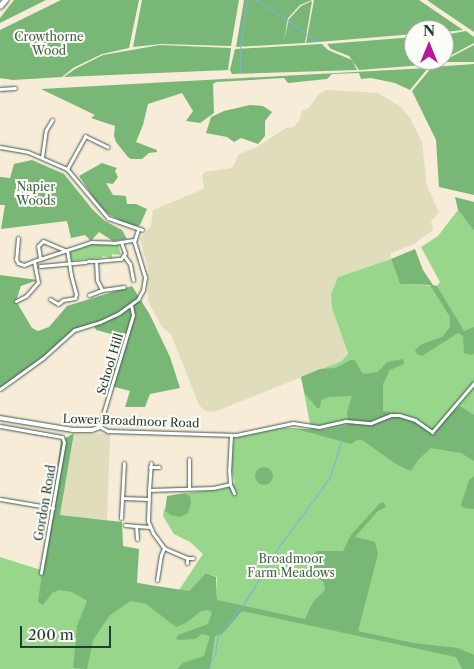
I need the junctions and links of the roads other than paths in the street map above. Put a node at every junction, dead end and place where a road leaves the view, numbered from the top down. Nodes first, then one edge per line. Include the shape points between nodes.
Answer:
1 (5, 0) edge
2 (0, 6) edge
3 (15, 88) dead end
4 (0, 89) edge
5 (52, 120) dead end
6 (0, 147) edge
7 (108, 147) dead end
8 (42, 157) junction
9 (67, 169) junction
10 (18, 238) dead end
11 (134, 240) junction
12 (121, 242) junction
13 (66, 250) junction
14 (124, 256) junction
15 (40, 258) junction
16 (34, 261) junction
17 (96, 261) junction
18 (69, 263) junction
19 (40, 266) dead end
20 (133, 280) dead end
21 (124, 287) dead end
22 (102, 290) junction
23 (89, 295) dead end
24 (50, 299) dead end
25 (16, 301) dead end
26 (132, 305) junction
27 (474, 384) edge
28 (0, 389) edge
29 (0, 418) edge
30 (0, 426) edge
31 (100, 427) junction
32 (231, 435) junction
33 (190, 458) dead end
34 (124, 463) dead end
35 (158, 467) dead end
36 (230, 484) junction
37 (189, 488) junction
38 (150, 490) junction
39 (234, 493) dead end
40 (0, 498) edge
41 (122, 498) junction
42 (149, 499) junction
43 (54, 508) junction
44 (121, 518) dead end
45 (125, 525) dead end
46 (136, 526) junction
47 (150, 527) junction
48 (137, 539) dead end
49 (164, 548) junction
50 (193, 558) dead end
51 (41, 573) dead end
52 (157, 580) dead end

1 - 2 main road
3 - 4 street
5 - 8 street via 46,130
6 - 8 street
7 - 9 street via 85,136
8 - 9 street
9 - 11 street via 108,218 140,230
10 - 16 street via 18,262 24,265
11 - 12 street
11 - 26 street via 145,277 140,296
12 - 13 street via 91,242
12 - 14 street
13 - 15 street
13 - 15 street via 43,241 38,246
13 - 18 street
14 - 17 street
14 - 20 street via 130,264
15 - 16 street
16 - 25 street via 38,282 26,296
17 - 18 street
17 - 22 street via 97,280
18 - 19 street
18 - 24 street via 75,298 58,304
21 - 22 street
22 - 23 street
26 - 28 street via 100,322 74,330 43,358
26 - 31 street, School Hill via 133,315
27 - 32 street, Lower Broadmoor Road via 432,432 415,420 391,415 371,423 342,421 319,427 293,423
29 - 31 street, Lower Broadmoor Road via 73,430
30 - 43 street, Gordon Road via 62,437 64,442
31 - 32 street, Lower Broadmoor Road via 111,431
32 - 36 street
33 - 37 street via 187,464
34 - 41 street
35 - 38 street via 151,465
36 - 37 street
36 - 39 street
37 - 38 street
38 - 42 street
40 - 43 street
41 - 42 street
41 - 44 street
42 - 47 street
43 - 51 street, Gordon Road
45 - 46 street
46 - 47 street
46 - 48 street
47 - 49 street
49 - 50 street via 187,561
49 - 52 street

